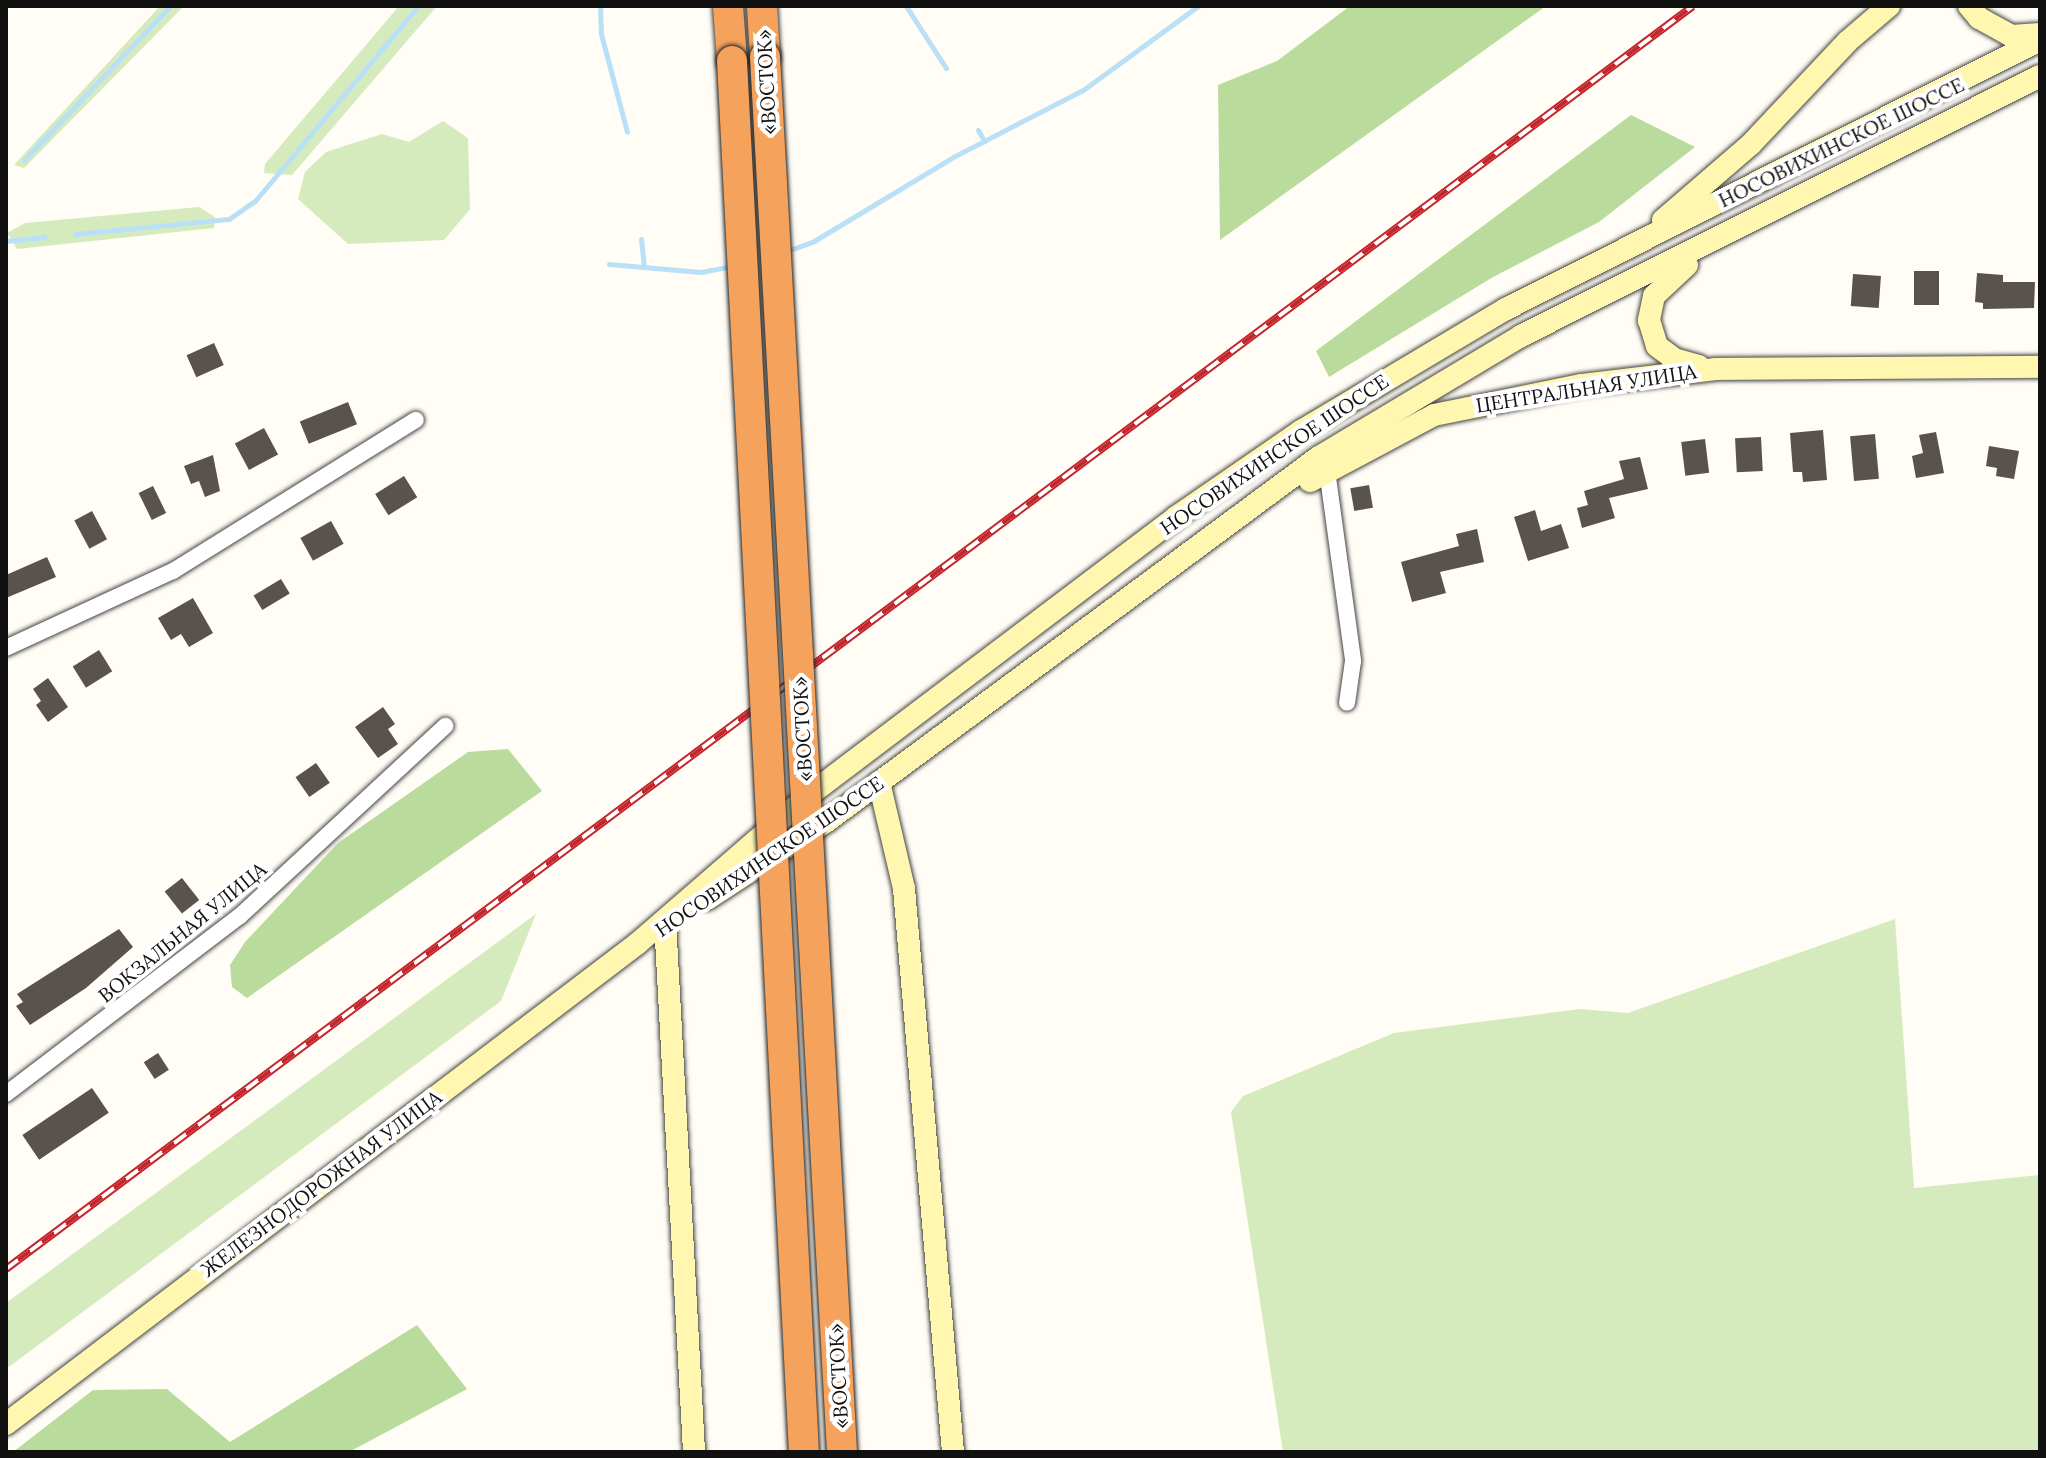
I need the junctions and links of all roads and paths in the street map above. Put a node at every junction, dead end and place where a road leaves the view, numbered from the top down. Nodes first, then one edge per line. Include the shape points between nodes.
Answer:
1 (728, 6) edge
2 (762, 6) edge
3 (1889, 6) edge
4 (1969, 6) edge
5 (2040, 37) edge
6 (2040, 76) edge
7 (1739, 229) junction
8 (1631, 246) junction
9 (2040, 367) edge
10 (1716, 369) junction
11 (416, 420) dead end
12 (1327, 470) junction
13 (1134, 594) junction
14 (6, 648) edge
15 (1347, 703) dead end
16 (445, 726) dead end
17 (879, 782) junction
18 (665, 923) junction
19 (638, 943) joint
20 (6, 1094) edge
21 (6, 1424) edge
22 (694, 1452) edge
23 (804, 1452) edge
24 (842, 1452) edge
25 (953, 1452) edge

1 - 23 highway, «ВОСТОК», bridge
2 - 24 highway, «ВОСТОК», bridge
3 - 8 main road via 1711,182
4 - 5 main road via 2011,36
5 - 8 main road, НОСОВИХИНСКОЕ ШОССЕ
6 - 7 main road, НОСОВИХИНСКОЕ ШОССЕ
7 - 10 main road via 1663,284 1649,312 1652,336 1665,353
7 - 13 main road, НОСОВИХИНСКОЕ ШОССЕ via 1521,336 1439,384 1319,457
8 - 18 main road, НОСОВИХИНСКОЕ ШОССЕ via 1423,356 1176,517 809,795
9 - 10 main road, ЦЕНТРАЛЬНАЯ УЛИЦА
10 - 12 main road, ЦЕНТРАЛЬНАЯ УЛИЦА via 1489,401 1434,415
11 - 14 street via 173,571
12 - 13 main road, ЦЕНТРАЛЬНАЯ УЛИЦА
12 - 15 street via 1353,661
13 - 17 main road, НОСОВИХИНСКОЕ ШОССЕ
16 - 20 street, ВОКЗАЛЬНАЯ УЛИЦА via 240,916
17 - 18 main road, НОСОВИХИНСКОЕ ШОССЕ
17 - 25 main road via 904,889
18 - 19 main road, НОСОВИХИНСКОЕ ШОССЕ
18 - 22 main road
19 - 21 main road, ЖЕЛЕЗНОДОРОЖНАЯ УЛИЦА

